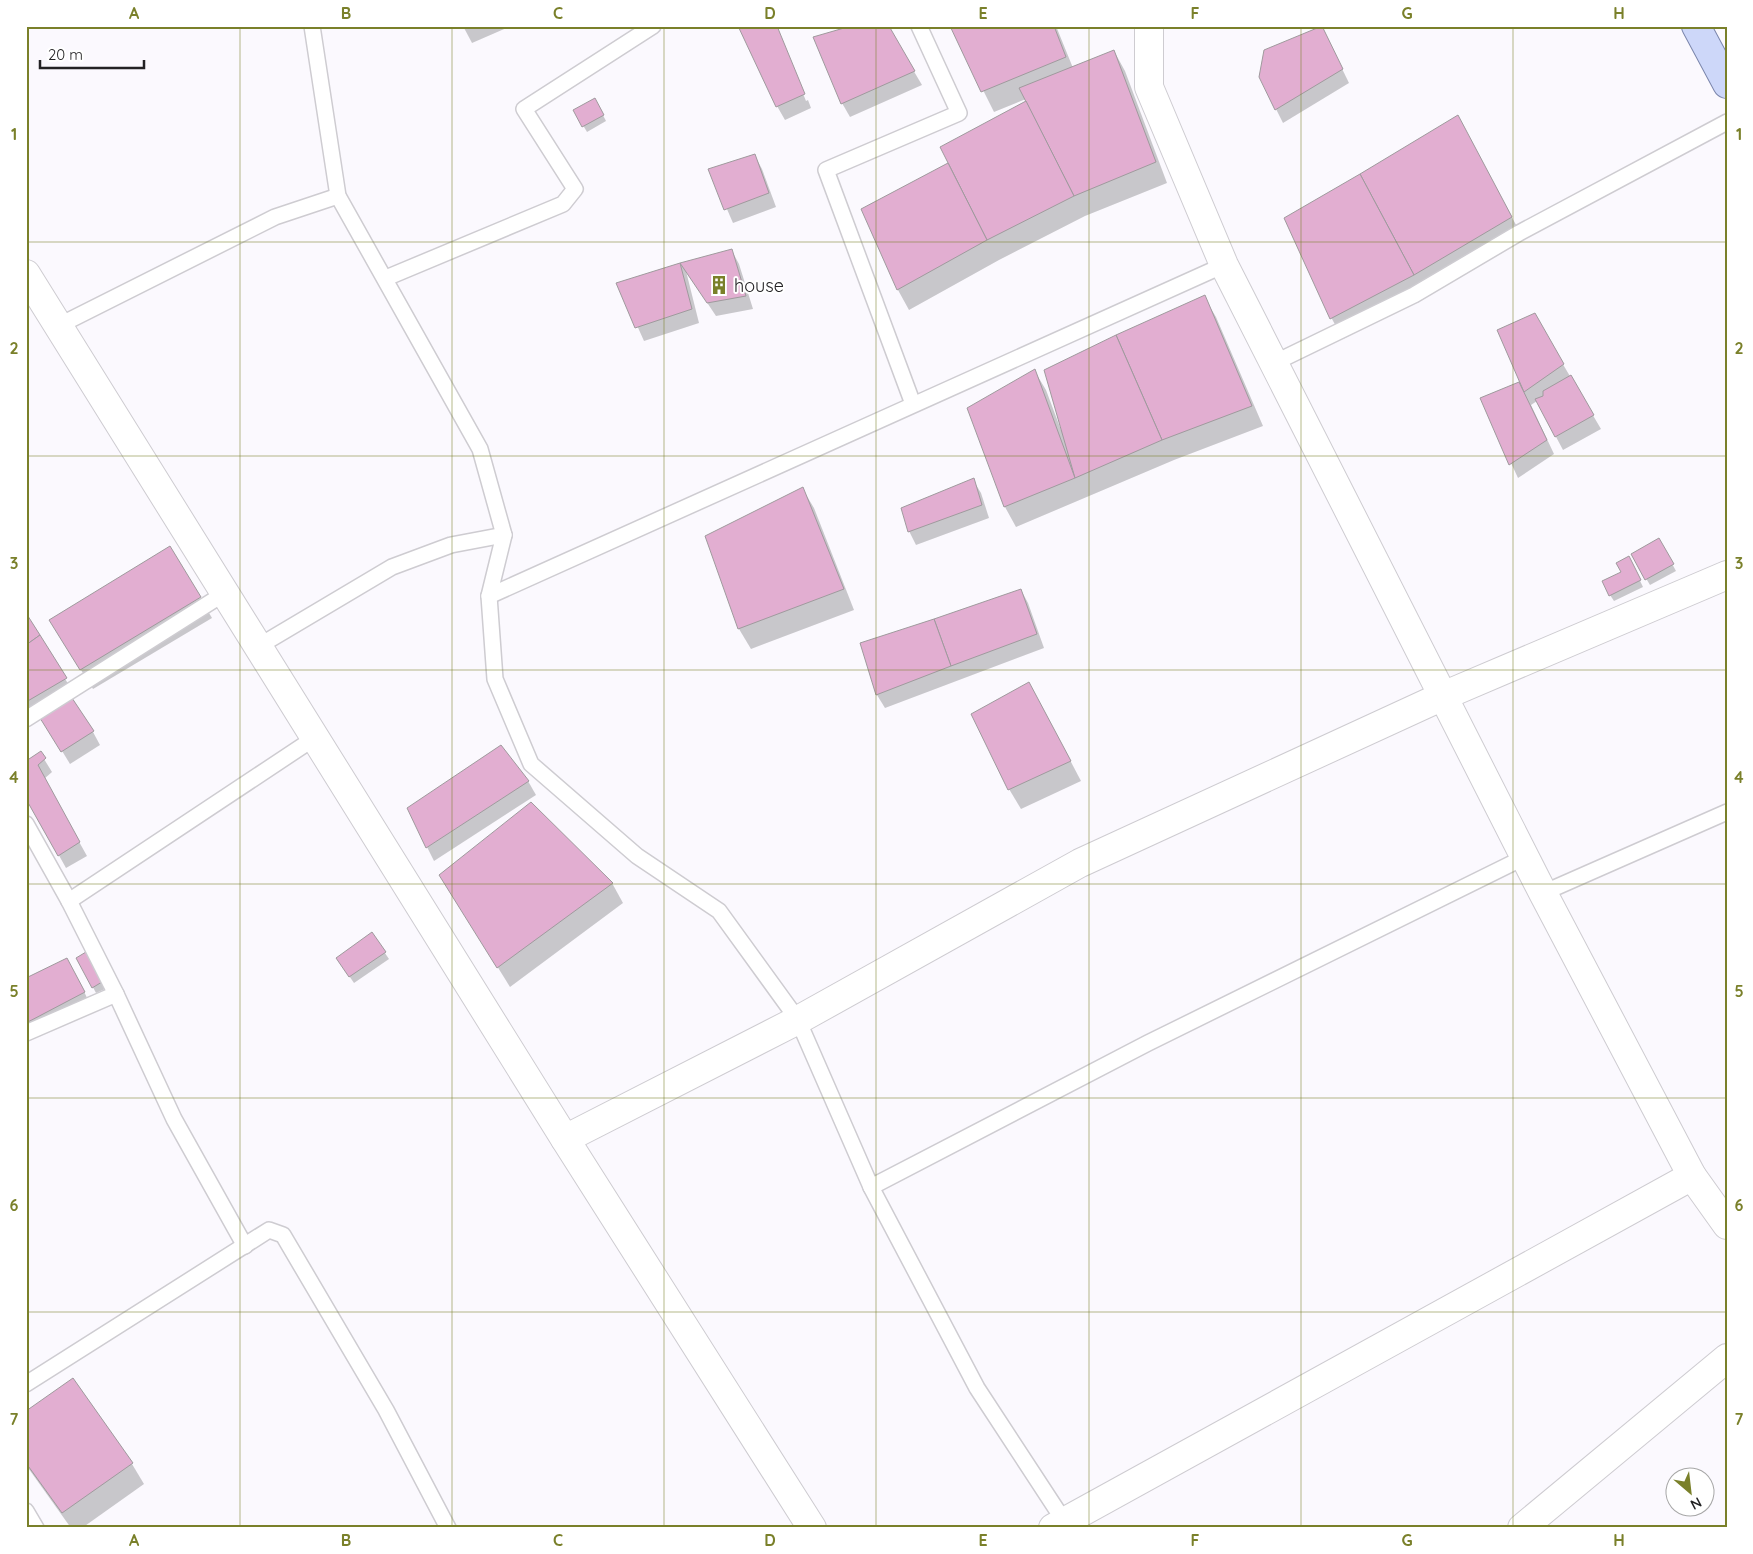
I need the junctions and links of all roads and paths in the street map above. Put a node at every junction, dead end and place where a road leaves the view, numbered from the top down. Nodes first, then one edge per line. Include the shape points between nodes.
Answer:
1 (312, 26) edge
2 (919, 26) edge
3 (1149, 26) edge
4 (1696, 26) edge
5 (644, 29) edge
6 (1727, 84) edge
7 (1727, 122) edge
8 (338, 196) junction
9 (1224, 265) junction
10 (26, 274) edge
11 (386, 278) junction
12 (58, 326) junction
13 (1274, 363) junction
14 (913, 404) junction
15 (504, 535) junction
16 (1727, 575) edge
17 (225, 593) junction
18 (489, 596) junction
19 (259, 646) junction
20 (1443, 696) junction
21 (26, 719) edge
22 (316, 737) junction
23 (1727, 812) edge
24 (26, 824) edge
25 (1525, 858) junction
26 (1543, 894) junction
27 (69, 901) junction
28 (116, 994) junction
29 (798, 1020) junction
30 (26, 1033) edge
31 (565, 1139) junction
32 (1692, 1176) junction
33 (871, 1187) junction
34 (1727, 1225) edge
35 (245, 1246) junction
36 (1727, 1358) edge
37 (26, 1384) edge
38 (26, 1510) edge
39 (1062, 1526) edge
40 (36, 1528) edge
41 (448, 1528) edge
42 (812, 1528) edge
43 (1522, 1528) edge

1 - 8 lane
2 - 14 lane via 959,113 826,170
3 - 9 street via 1149,87
4 - 6 main road
5 - 11 lane via 524,109 575,189 563,204
7 - 13 lane via 1519,233 1414,295
8 - 11 lane
8 - 12 lane via 275,217
9 - 13 street
9 - 14 lane
10 - 12 street
11 - 15 lane via 480,449
12 - 17 street
13 - 20 street
14 - 18 lane
15 - 18 lane
15 - 19 lane via 451,545 392,566
16 - 20 street
17 - 19 street
17 - 21 lane
18 - 29 lane via 495,679 531,764 637,856 719,912
19 - 22 street
20 - 25 street
20 - 29 street via 1080,863
22 - 27 lane
22 - 31 street
23 - 26 lane
24 - 27 lane
25 - 26 street
25 - 33 lane via 1148,1043
26 - 32 street
27 - 28 lane
28 - 30 lane
28 - 35 lane via 174,1119
29 - 31 street
29 - 33 lane
31 - 42 street
32 - 34 street
32 - 39 street
33 - 39 lane via 977,1388
35 - 37 lane
35 - 41 lane via 269,1230 283,1235 386,1410
36 - 43 street
38 - 40 lane

